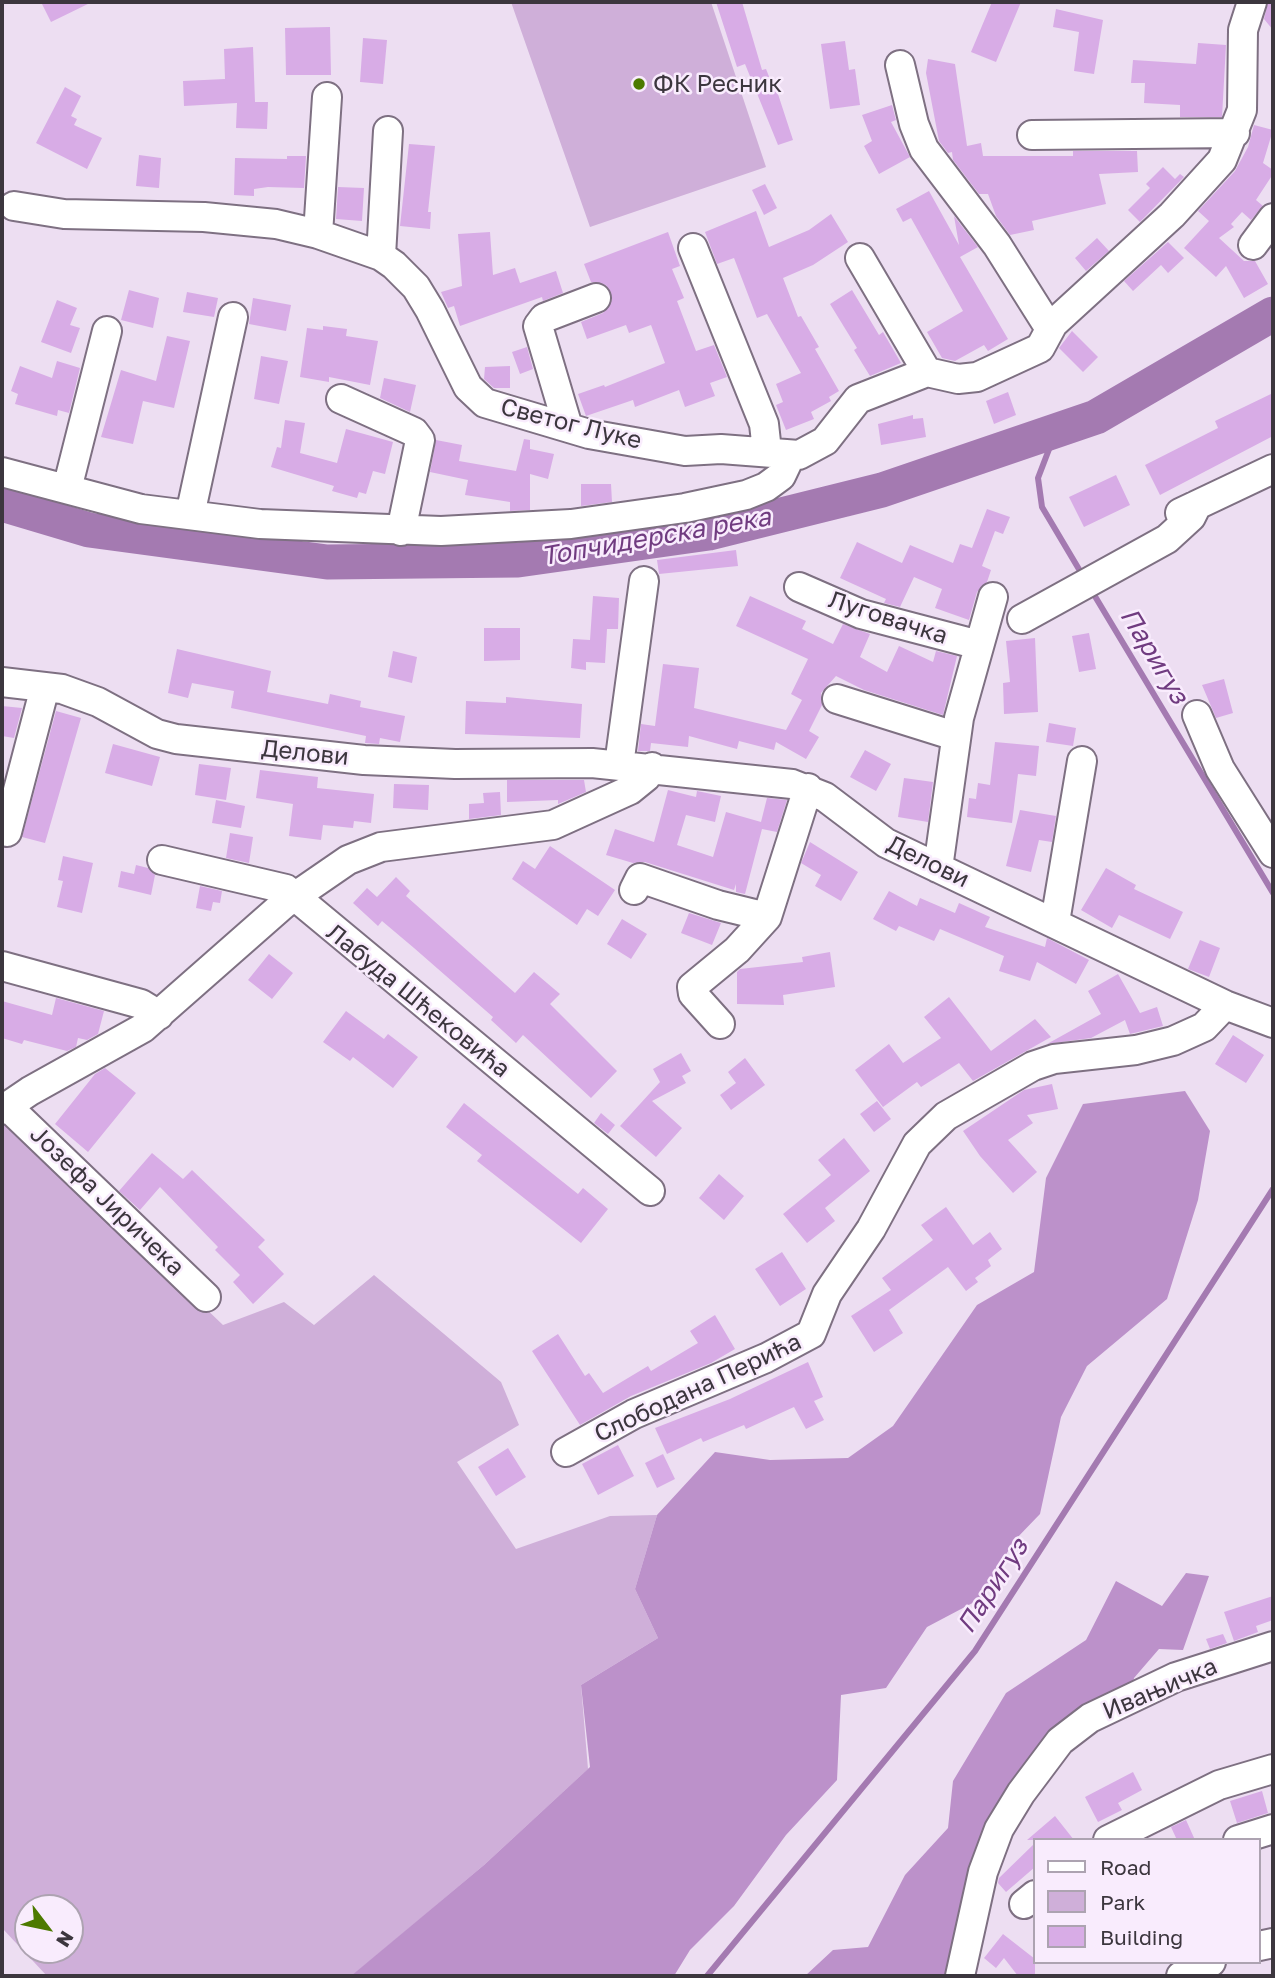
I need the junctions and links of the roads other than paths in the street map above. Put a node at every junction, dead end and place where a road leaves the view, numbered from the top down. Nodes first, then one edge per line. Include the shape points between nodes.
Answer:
1 (1252, 2) edge
2 (900, 65) dead end
3 (327, 97) dead end
4 (388, 131) dead end
5 (1235, 133) junction
6 (1032, 135) dead end
7 (14, 206) dead end
8 (1273, 218) edge
9 (318, 234) junction
10 (1253, 245) dead end
11 (693, 248) dead end
12 (381, 256) junction
13 (860, 258) dead end
14 (596, 298) dead end
15 (233, 317) dead end
16 (1050, 329) junction
17 (107, 331) dead end
18 (927, 372) junction
19 (341, 399) dead end
20 (568, 427) junction
21 (779, 453) junction
22 (1273, 469) edge
23 (2, 472) edge
24 (67, 489) junction
25 (1197, 505) junction
26 (190, 515) junction
27 (1171, 517) dead end
28 (401, 531) junction
29 (643, 581) dead end
30 (799, 587) dead end
31 (993, 597) dead end
32 (1021, 619) dead end
33 (979, 645) junction
34 (2, 682) edge
35 (45, 687) junction
36 (837, 699) dead end
37 (1197, 715) dead end
38 (956, 736) junction
39 (1082, 761) dead end
40 (620, 765) junction
41 (652, 767) junction
42 (808, 788) junction
43 (7, 832) dead end
44 (1273, 853) edge
45 (162, 860) dead end
46 (938, 868) junction
47 (634, 890) dead end
48 (295, 896) junction
49 (767, 917) junction
50 (1055, 922) junction
51 (2, 966) edge
52 (1225, 1005) junction
53 (159, 1015) junction
54 (1273, 1023) edge
55 (720, 1024) dead end
56 (5, 1108) edge
57 (650, 1191) dead end
58 (206, 1297) dead end
59 (566, 1452) dead end
60 (1273, 1646) edge
61 (1273, 1769) edge
62 (1273, 1829) edge
63 (1112, 1838) edge
64 (1244, 1838) edge
65 (1208, 1964) edge
66 (960, 1976) edge
67 (1181, 1976) edge

1 - 5 street via 1243,30 1242,110
2 - 16 street via 924,149 997,245
3 - 9 street
4 - 12 street
5 - 6 street
5 - 16 street via 1222,160 1197,190
7 - 9 street, Светог Луке via 64,214 204,217 276,224
8 - 10 street
9 - 12 street, Светог Луке
11 - 21 street
12 - 20 street, Светог Луке via 416,287 476,397
13 - 18 street
14 - 20 street via 544,318 538,326
15 - 26 street
16 - 18 street via 1040,348 977,377 958,379
17 - 24 street
18 - 21 street via 859,399 825,441 808,452
19 - 28 street via 414,432 420,440
20 - 21 street, Светог Луке via 685,451
21 - 28 street via 780,476 766,487 685,508 506,529
22 - 25 street
23 - 24 street
24 - 26 street via 141,509
25 - 27 street
25 - 32 street via 1167,539
26 - 28 street via 260,524
29 - 40 street
30 - 33 street, Луговачка via 861,614
31 - 33 street, Луговачка
33 - 38 street, Луговачка
34 - 35 street, Делови
35 - 40 street, Делови via 98,702 157,734 176,739 364,760
35 - 43 street
36 - 38 street
37 - 44 street via 1220,769
38 - 46 street, Луговачка
39 - 50 street
40 - 41 street, Делови
41 - 42 street, Делови via 761,778
41 - 48 street via 630,790 553,825 381,848 348,860
42 - 46 street, Делови via 886,843
42 - 49 street
45 - 48 street, Лабуда Шћековића via 275,885
46 - 50 street, Делови
47 - 49 street via 640,878
48 - 53 street
48 - 57 street, Лабуда Шћековића
49 - 55 street via 737,950 692,986 693,994
50 - 52 street, Делови
51 - 53 street via 141,1004
52 - 54 street, Делови
52 - 59 street, Слободана Перића via 1204,1027 1165,1044 1032,1066 946,1116 917,1144 871,1229 834,1280 811,1334 754,1364 634,1413
53 - 56 street via 126,1040
56 - 58 street, Јозефа Јиричека
60 - 66 street, Ивањичка via 1176,1677 1090,1718 1060,1741 999,1829 983,1872
61 - 63 street via 1219,1785
62 - 64 street
65 - 67 street

